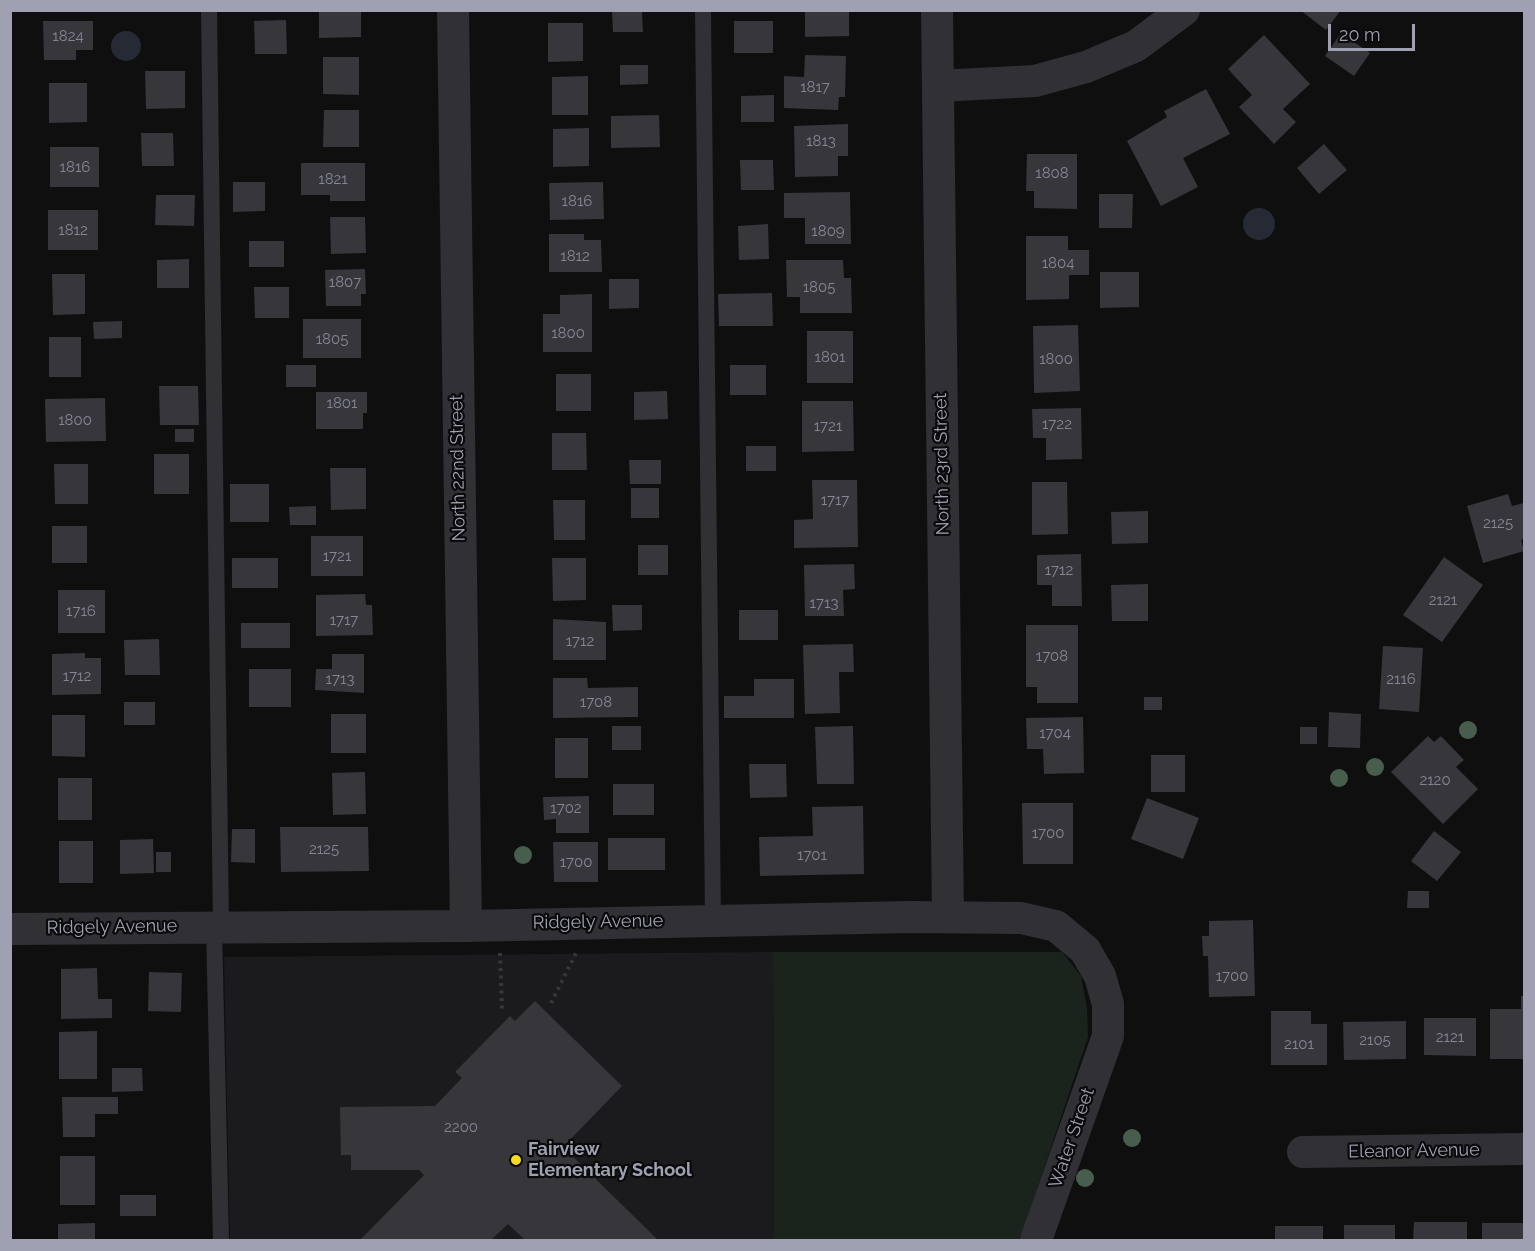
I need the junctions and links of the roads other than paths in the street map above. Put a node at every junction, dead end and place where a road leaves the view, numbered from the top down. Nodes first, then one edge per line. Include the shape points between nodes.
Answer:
1 (209, 10) edge
2 (453, 10) edge
3 (703, 10) edge
4 (937, 10) edge
5 (1184, 10) edge
6 (938, 86) junction
7 (948, 917) junction
8 (713, 919) junction
9 (218, 926) junction
10 (466, 926) junction
11 (10, 929) edge
12 (1108, 1036) joint
13 (1524, 1149) edge
14 (1303, 1152) dead end
15 (221, 1240) edge
16 (1036, 1240) edge

1 - 9 lane
2 - 10 street, North 22nd Street
3 - 8 lane
4 - 6 street, North 23rd Street
5 - 6 street via 1136,46 1086,67 1035,81
6 - 7 street, North 23rd Street
7 - 8 street, Ridgely Avenue
7 - 12 street, Ridgely Avenue via 1021,918 1056,926 1085,950 1100,976 1108,1004
8 - 10 street, Ridgely Avenue
9 - 10 street, Ridgely Avenue
9 - 11 street, Ridgely Avenue
9 - 15 lane
12 - 16 street, Water Street
13 - 14 street, Eleanor Avenue

